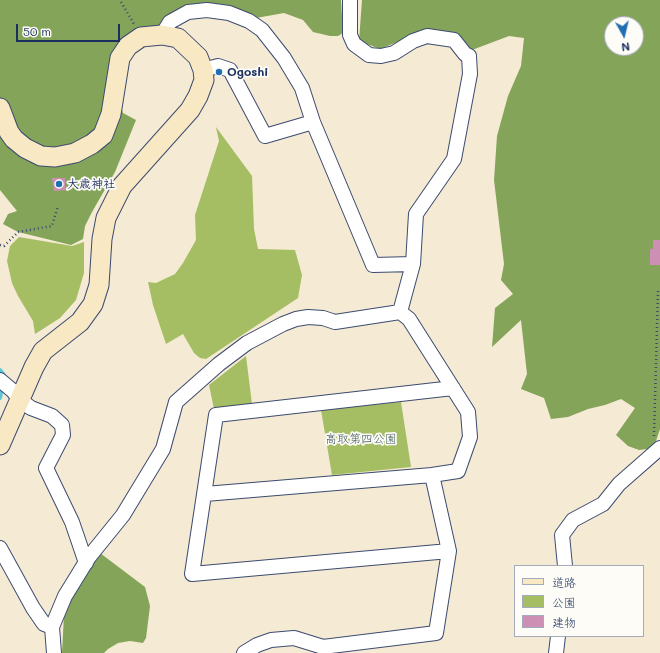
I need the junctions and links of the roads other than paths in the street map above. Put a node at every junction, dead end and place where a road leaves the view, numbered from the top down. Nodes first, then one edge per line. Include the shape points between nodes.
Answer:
1 (350, 0) edge
2 (162, 35) junction
3 (203, 70) junction
4 (0, 108) edge
5 (313, 122) junction
6 (413, 264) junction
7 (400, 312) junction
8 (0, 380) edge
9 (453, 388) junction
10 (20, 400) junction
11 (0, 445) edge
12 (657, 450) edge
13 (432, 475) junction
14 (205, 494) junction
15 (0, 548) edge
16 (449, 551) junction
17 (86, 563) junction
18 (565, 565) edge
19 (52, 627) junction
20 (558, 637) edge
21 (54, 653) edge
22 (244, 653) edge
23 (556, 653) edge

1 - 6 street via 350,35 354,44 369,55 394,53 427,36 454,40 469,56 470,74 454,159 416,214
2 - 3 street via 178,38 198,57
2 - 4 street via 141,37 128,46 120,58 111,114 103,135 75,153 55,157 41,156 25,148 9,132
2 - 5 street via 170,22 188,12 207,10 228,13 248,21 262,30 284,58 302,88
3 - 5 street via 218,66 230,70 265,136
3 - 10 street via 204,80 190,110 122,186 106,218 99,285 93,304 80,322 43,351
5 - 6 street via 373,265
6 - 7 street
7 - 9 street via 409,319
7 - 17 street via 335,322 323,318 296,319 247,343 219,364 176,402 163,448 123,515
8 - 10 street
9 - 13 street via 468,412 470,437 458,471
9 - 14 street via 216,415
10 - 11 street
10 - 17 street via 31,408 52,416 62,426 63,435 46,468 72,522
12 - 18 street via 619,484 603,504 573,520 562,535
13 - 14 street
13 - 16 street
14 - 16 street via 192,574
15 - 19 street via 33,608 44,624
16 - 22 street via 436,633 324,647 294,638 271,640
17 - 19 street via 65,596
19 - 21 street
20 - 23 street

